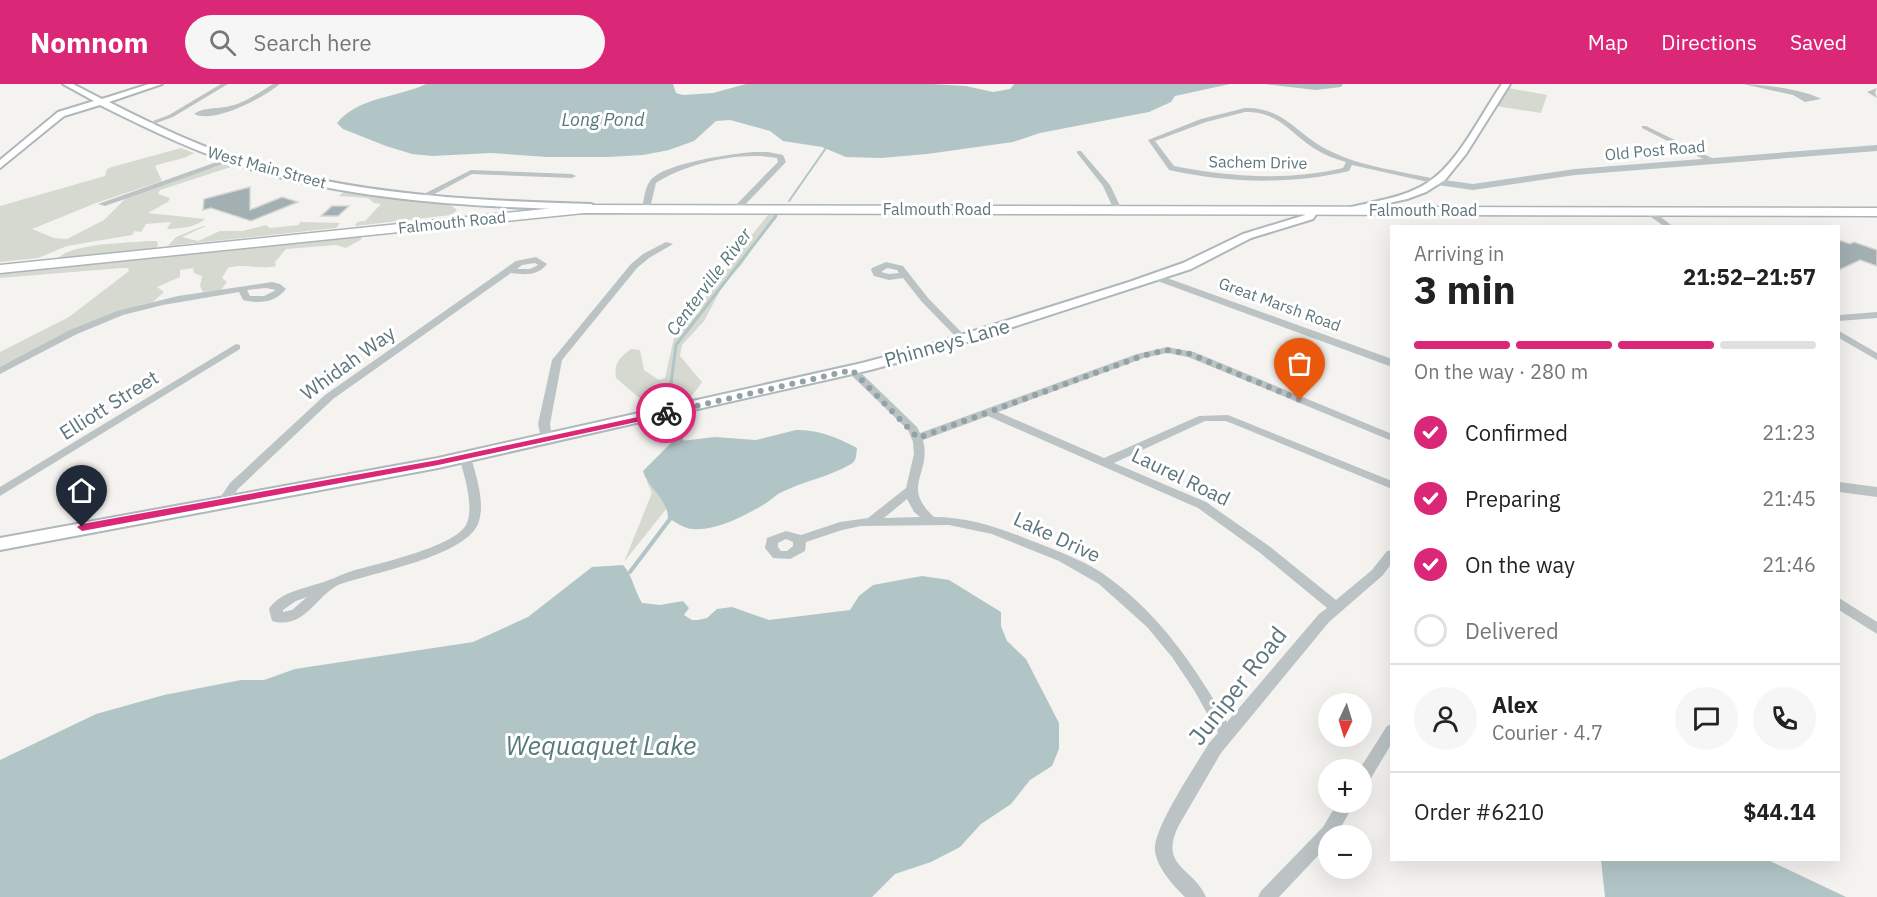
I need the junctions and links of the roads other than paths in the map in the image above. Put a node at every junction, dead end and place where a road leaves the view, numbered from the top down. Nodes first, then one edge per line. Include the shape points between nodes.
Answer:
1 (66, 84) edge
2 (158, 84) edge
3 (225, 84) edge
4 (278, 84) edge
5 (1746, 84) edge
6 (1503, 86) edge
7 (1877, 90) edge
8 (1796, 95) dead end
9 (1877, 96) edge
10 (101, 101) junction
11 (227, 109) dead end
12 (147, 124) junction
13 (1644, 128) dead end
14 (1877, 148) edge
15 (1079, 152) dead end
16 (231, 160) junction
17 (1712, 160) junction
18 (1350, 161) junction
19 (0, 165) edge
20 (1378, 168) junction
21 (1346, 169) junction
22 (572, 176) dead end
23 (1437, 182) junction
24 (1409, 195) junction
25 (422, 197) junction
26 (446, 199) junction
27 (480, 202) junction
28 (102, 204) dead end
29 (622, 208) junction
30 (646, 208) junction
31 (736, 209) junction
32 (1246, 209) junction
33 (1118, 210) junction
34 (1314, 210) junction
35 (1352, 210) junction
36 (1448, 211) junction
37 (1648, 211) junction
38 (1877, 212) edge
39 (480, 218) junction
40 (464, 220) junction
41 (1281, 225) junction
42 (1667, 225) edge
43 (669, 244) dead end
44 (0, 269) edge
45 (509, 270) dead end
46 (905, 275) dead end
47 (1156, 278) junction
48 (242, 289) dead end
49 (1877, 315) edge
50 (1840, 318) edge
51 (1840, 335) edge
52 (963, 339) junction
53 (236, 347) dead end
54 (1877, 357) edge
55 (1390, 362) edge
56 (852, 370) junction
57 (0, 371) edge
58 (990, 413) junction
59 (1390, 437) edge
60 (918, 438) junction
61 (546, 440) junction
62 (465, 457) junction
63 (1106, 462) junction
64 (1390, 484) edge
65 (1840, 487) edge
66 (910, 491) junction
67 (0, 492) edge
68 (1877, 492) edge
69 (224, 501) junction
70 (872, 521) junction
71 (931, 521) junction
72 (800, 540) dead end
73 (0, 544) edge
74 (1390, 557) edge
75 (322, 588) dead end
76 (1840, 604) edge
77 (1335, 607) junction
78 (1877, 629) edge
79 (1390, 733) edge
80 (1226, 734) junction
81 (1372, 762) edge
82 (1340, 813) edge
83 (1197, 897) edge
84 (1267, 897) edge

1 - 10 main road, West Main Street
2 - 10 main road
3 - 12 street via 171,116
4 - 11 street via 249,102
5 - 8 street
6 - 23 main road via 1458,157
7 - 9 street via 1870,92
10 - 12 main road, West Main Street
10 - 19 main road via 54,118
12 - 16 main road, West Main Street
13 - 17 street
14 - 17 street, Old Post Road
15 - 33 street via 1106,185
16 - 25 main road, West Main Street via 317,181
16 - 28 street
17 - 23 street, Old Post Road via 1575,172 1473,187
18 - 20 street, Sachem Drive
18 - 21 street
18 - 21 street, Sachem Drive via 1310,144 1273,113 1255,110 1223,115 1151,140 1172,168 1205,175 1315,177
20 - 21 street, Sachem Drive
20 - 23 street, Sachem Drive
22 - 25 street via 471,171
23 - 24 main road
24 - 35 main road
24 - 36 main road via 1424,208
25 - 26 main road, West Main Street
26 - 27 main road, West Main Street
26 - 40 main road via 466,205
27 - 29 main road, West Main Street
27 - 39 main road via 484,206
29 - 30 main road, Falmouth Road
29 - 39 main road, Falmouth Road
30 - 31 main road, Falmouth Road
30 - 31 street via 653,182 670,171 755,153 780,158 778,167
31 - 33 main road, Falmouth Road
32 - 33 main road, Falmouth Road
32 - 34 main road, Falmouth Road
32 - 41 main road via 1279,218
34 - 35 main road, Falmouth Road
34 - 41 main road, Phinneys Lane via 1309,217
35 - 36 main road, Falmouth Road
36 - 37 main road, Falmouth Road
37 - 38 main road, Falmouth Road
37 - 42 street
39 - 40 main road, Falmouth Road
40 - 44 main road, Falmouth Road
41 - 47 main road, Phinneys Lane via 1247,236
43 - 61 street via 634,266 561,354 550,386 544,424
45 - 69 street, Whidah Way via 321,403 234,486
46 - 52 street
47 - 52 main road, Phinneys Lane
47 - 55 street, Great Marsh Road
48 - 57 street via 120,313
49 - 50 street
51 - 54 street
52 - 56 main road, Phinneys Lane
53 - 67 street, Elliott Street
56 - 60 street
56 - 61 main road, Phinneys Lane
58 - 59 street via 1142,356 1173,350 1215,363
58 - 60 street
58 - 63 street, Laurel Road
60 - 66 street
61 - 62 main road, Phinneys Lane
62 - 69 main road, Phinneys Lane
62 - 75 street via 476,512 466,533 435,549
63 - 64 street via 1203,418 1228,418
63 - 77 street, Laurel Road via 1214,511
65 - 68 street
66 - 70 street
66 - 71 street via 914,506
69 - 73 main road, Phinneys Lane
70 - 71 street, Lake Drive
70 - 72 street, Lake Drive via 850,523
71 - 80 street, Lake Drive via 966,523 995,531 1064,558 1104,581 1167,640
74 - 77 street, Juniper Road via 1377,573
76 - 78 street
77 - 80 street, Juniper Road via 1286,659
79 - 81 street
80 - 83 street, Juniper Road via 1173,820 1163,850 1178,878
82 - 84 street via 1329,832

